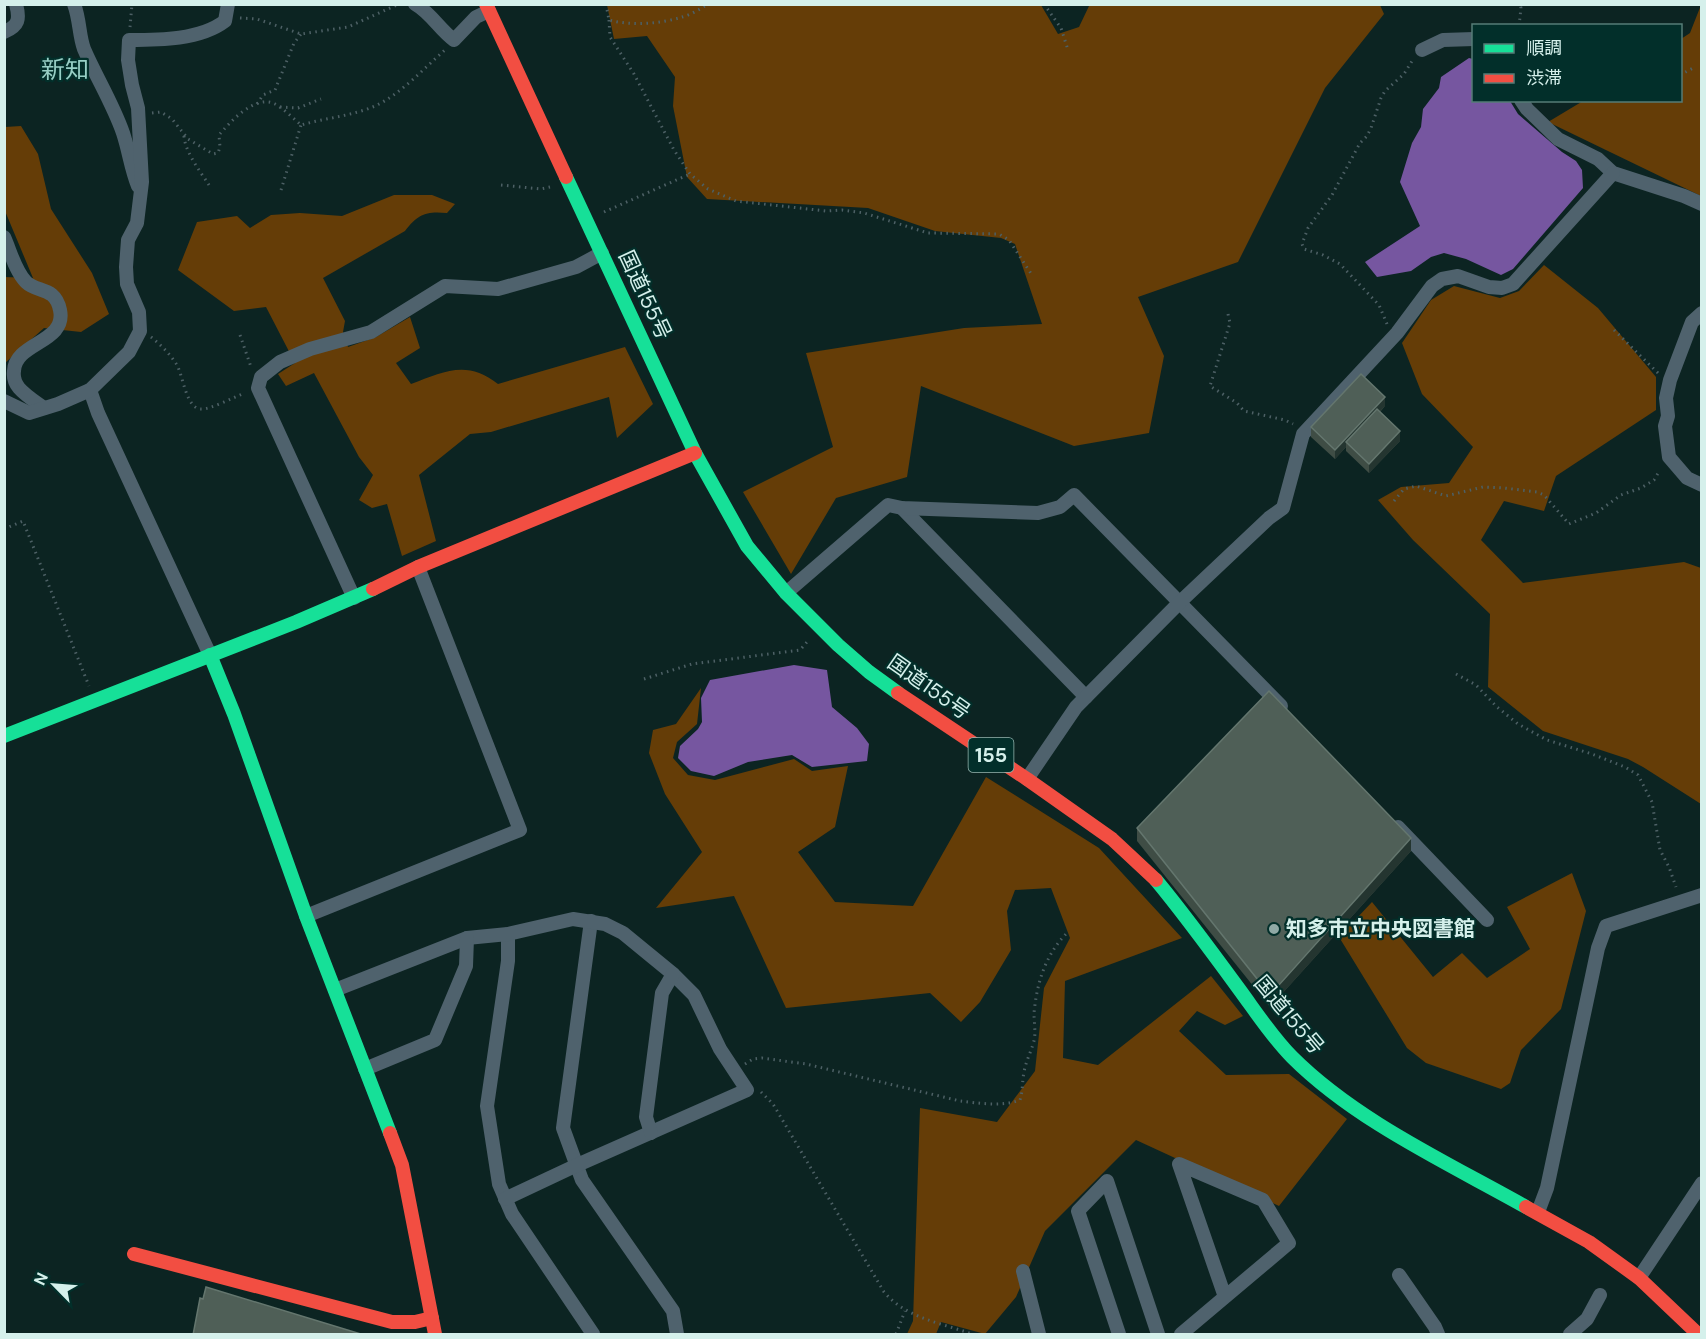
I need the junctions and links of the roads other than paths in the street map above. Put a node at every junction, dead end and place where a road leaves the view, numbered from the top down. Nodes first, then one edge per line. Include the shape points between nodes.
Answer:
1 (16, 4) edge
2 (74, 4) edge
3 (415, 4) edge
4 (487, 8) edge
5 (227, 11) edge
6 (4, 32) edge
7 (1472, 39) edge
8 (1422, 50) road end
9 (1522, 102) edge
10 (1613, 173) junction
11 (140, 191) junction
12 (1701, 204) edge
13 (4, 237) edge
14 (602, 253) junction
15 (1701, 313) edge
16 (90, 390) junction
17 (4, 401) edge
18 (44, 408) junction
19 (695, 453) junction
20 (1701, 485) edge
21 (902, 508) junction
22 (418, 567) junction
23 (786, 593) junction
24 (354, 598) junction
25 (1180, 602) junction
26 (210, 656) junction
27 (1086, 697) junction
28 (1290, 716) edge
29 (4, 736) edge
30 (1027, 779) junction
31 (1389, 818) edge
32 (1701, 895) edge
33 (306, 916) junction
34 (1487, 920) dead end
35 (591, 921) junction
36 (508, 934) junction
37 (468, 938) junction
38 (673, 974) junction
39 (335, 990) junction
40 (365, 1069) junction
41 (651, 1133) junction
42 (575, 1166) junction
43 (1701, 1183) edge
44 (506, 1199) junction
45 (1538, 1212) junction
46 (134, 1254) dead end
47 (1023, 1270) dead end
48 (1399, 1275) dead end
49 (1639, 1278) junction
50 (1600, 1295) dead end
51 (1225, 1297) junction
52 (432, 1318) junction
53 (435, 1335) edge
54 (593, 1335) edge
55 (677, 1335) edge
56 (1040, 1335) edge
57 (1119, 1335) edge
58 (1158, 1335) edge
59 (1181, 1335) edge
60 (1438, 1335) edge
61 (1570, 1335) edge
62 (1698, 1335) edge

1 - 6 street via 19,18 14,28
2 - 11 street via 83,47 123,134
3 - 4 street via 454,40
4 - 14 main road, 国道155号 / 155
5 - 11 street via 225,21 218,26 191,34 129,40 128,60 139,120
7 - 8 street via 1443,40
9 - 10 street via 1558,139 1598,159
10 - 12 street
10 - 25 street via 1513,284 1496,288 1458,276 1432,286 1397,333 1303,434 1283,508
11 - 16 street via 126,267 139,312 140,332 129,352
13 - 18 street via 27,284 52,294 60,310 58,326 21,355 14,368 17,386
14 - 19 main road, 国道155号 / 155
14 - 24 street via 576,267 498,289 445,286 372,332 310,349 280,362 261,377 258,388
15 - 20 street via 1692,321 1670,380 1665,426 1669,457 1687,478
16 - 18 street
16 - 26 street
17 - 18 street via 29,413
19 - 22 main road
19 - 23 main road, 国道155号 / 155 via 747,546
21 - 23 street via 888,505
21 - 25 street via 1038,513 1060,507 1074,495
21 - 27 street
22 - 24 main road
22 - 33 street via 520,830
23 - 30 main road, 国道155号 / 155 via 869,672
24 - 26 main road
25 - 27 street
25 - 28 street
26 - 29 main road
26 - 33 main road
27 - 30 street
30 - 45 main road, 国道155号 / 155 via 1112,839 1151,875 1291,1056 1331,1092 1396,1134
31 - 34 street
32 - 45 street via 1606,927 1547,1188
33 - 39 main road
35 - 36 street via 573,919
35 - 38 street via 623,933
35 - 42 street via 563,1128
36 - 37 street
36 - 44 street via 508,961 487,1106 499,1184
37 - 39 street
37 - 40 street via 466,966 435,1040
38 - 41 street via 662,993 646,1117
38 - 41 street via 694,995 720,1049 747,1090
39 - 40 main road
40 - 52 main road via 407,1180
41 - 42 street
42 - 44 street
42 - 55 street via 673,1311
43 - 49 street
44 - 54 street via 512,1214
45 - 49 main road, 国道155号 / 155
46 - 52 main road via 392,1322
47 - 56 street
48 - 60 street
49 - 62 main road, 国道155号 / 155
50 - 61 street via 1587,1319
51 - 51 street via 1289,1243 1263,1200 1179,1164
51 - 59 street
52 - 53 main road
57 - 58 street via 1078,1211 1107,1181

